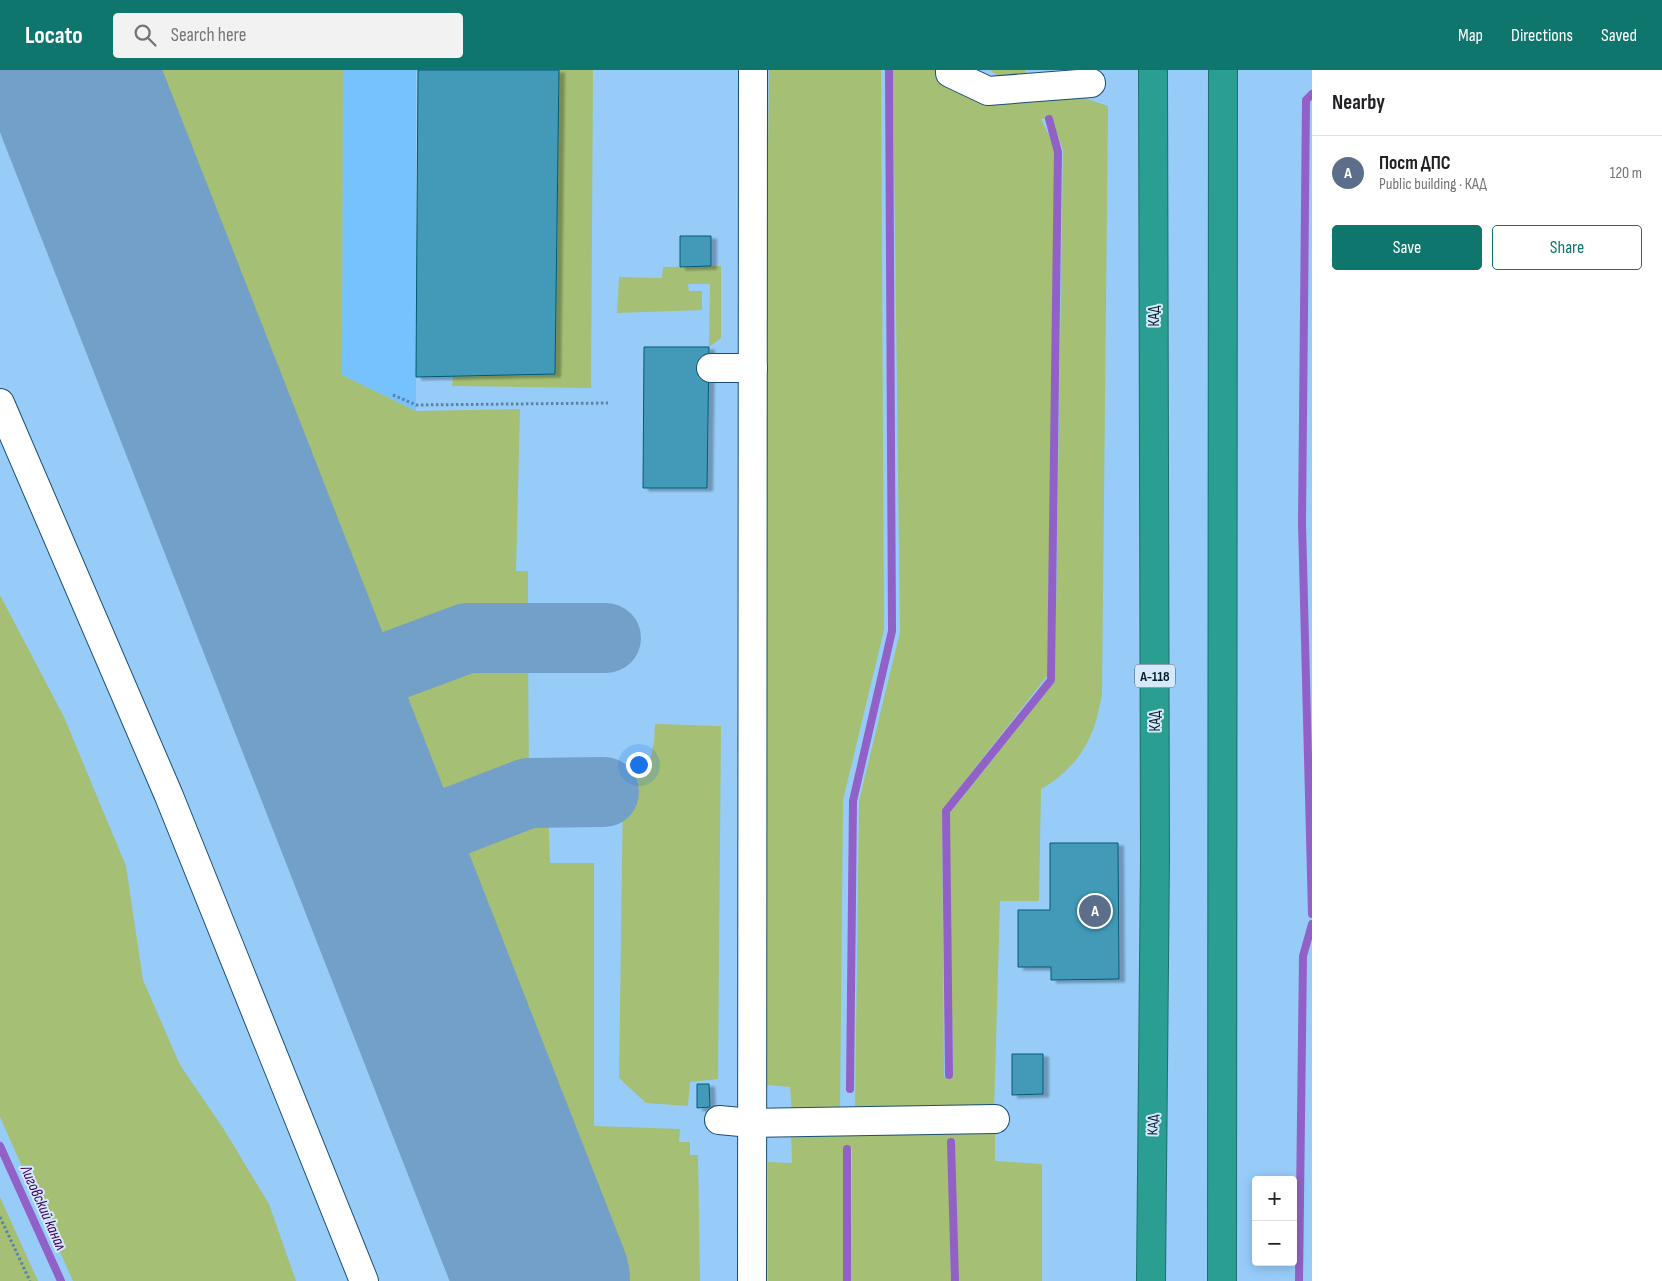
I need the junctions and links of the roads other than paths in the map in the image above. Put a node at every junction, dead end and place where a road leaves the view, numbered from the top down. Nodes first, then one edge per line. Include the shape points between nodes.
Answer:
1 (753, 70) edge
2 (950, 70) edge
3 (1153, 70) edge
4 (1222, 70) edge
5 (1091, 83) dead end
6 (711, 368) dead end
7 (753, 368) junction
8 (0, 403) edge
9 (995, 1119) dead end
10 (719, 1120) dead end
11 (752, 1123) junction
12 (364, 1281) edge
13 (752, 1281) edge
14 (1151, 1281) edge
15 (1222, 1281) edge

1 - 7 lane
2 - 5 lane via 950,73 988,91
3 - 14 highway, КАД / А-118 via 1156,859
4 - 15 highway
6 - 7 lane
7 - 11 lane
8 - 12 lane via 169,796
9 - 11 lane
10 - 11 lane
11 - 13 lane

